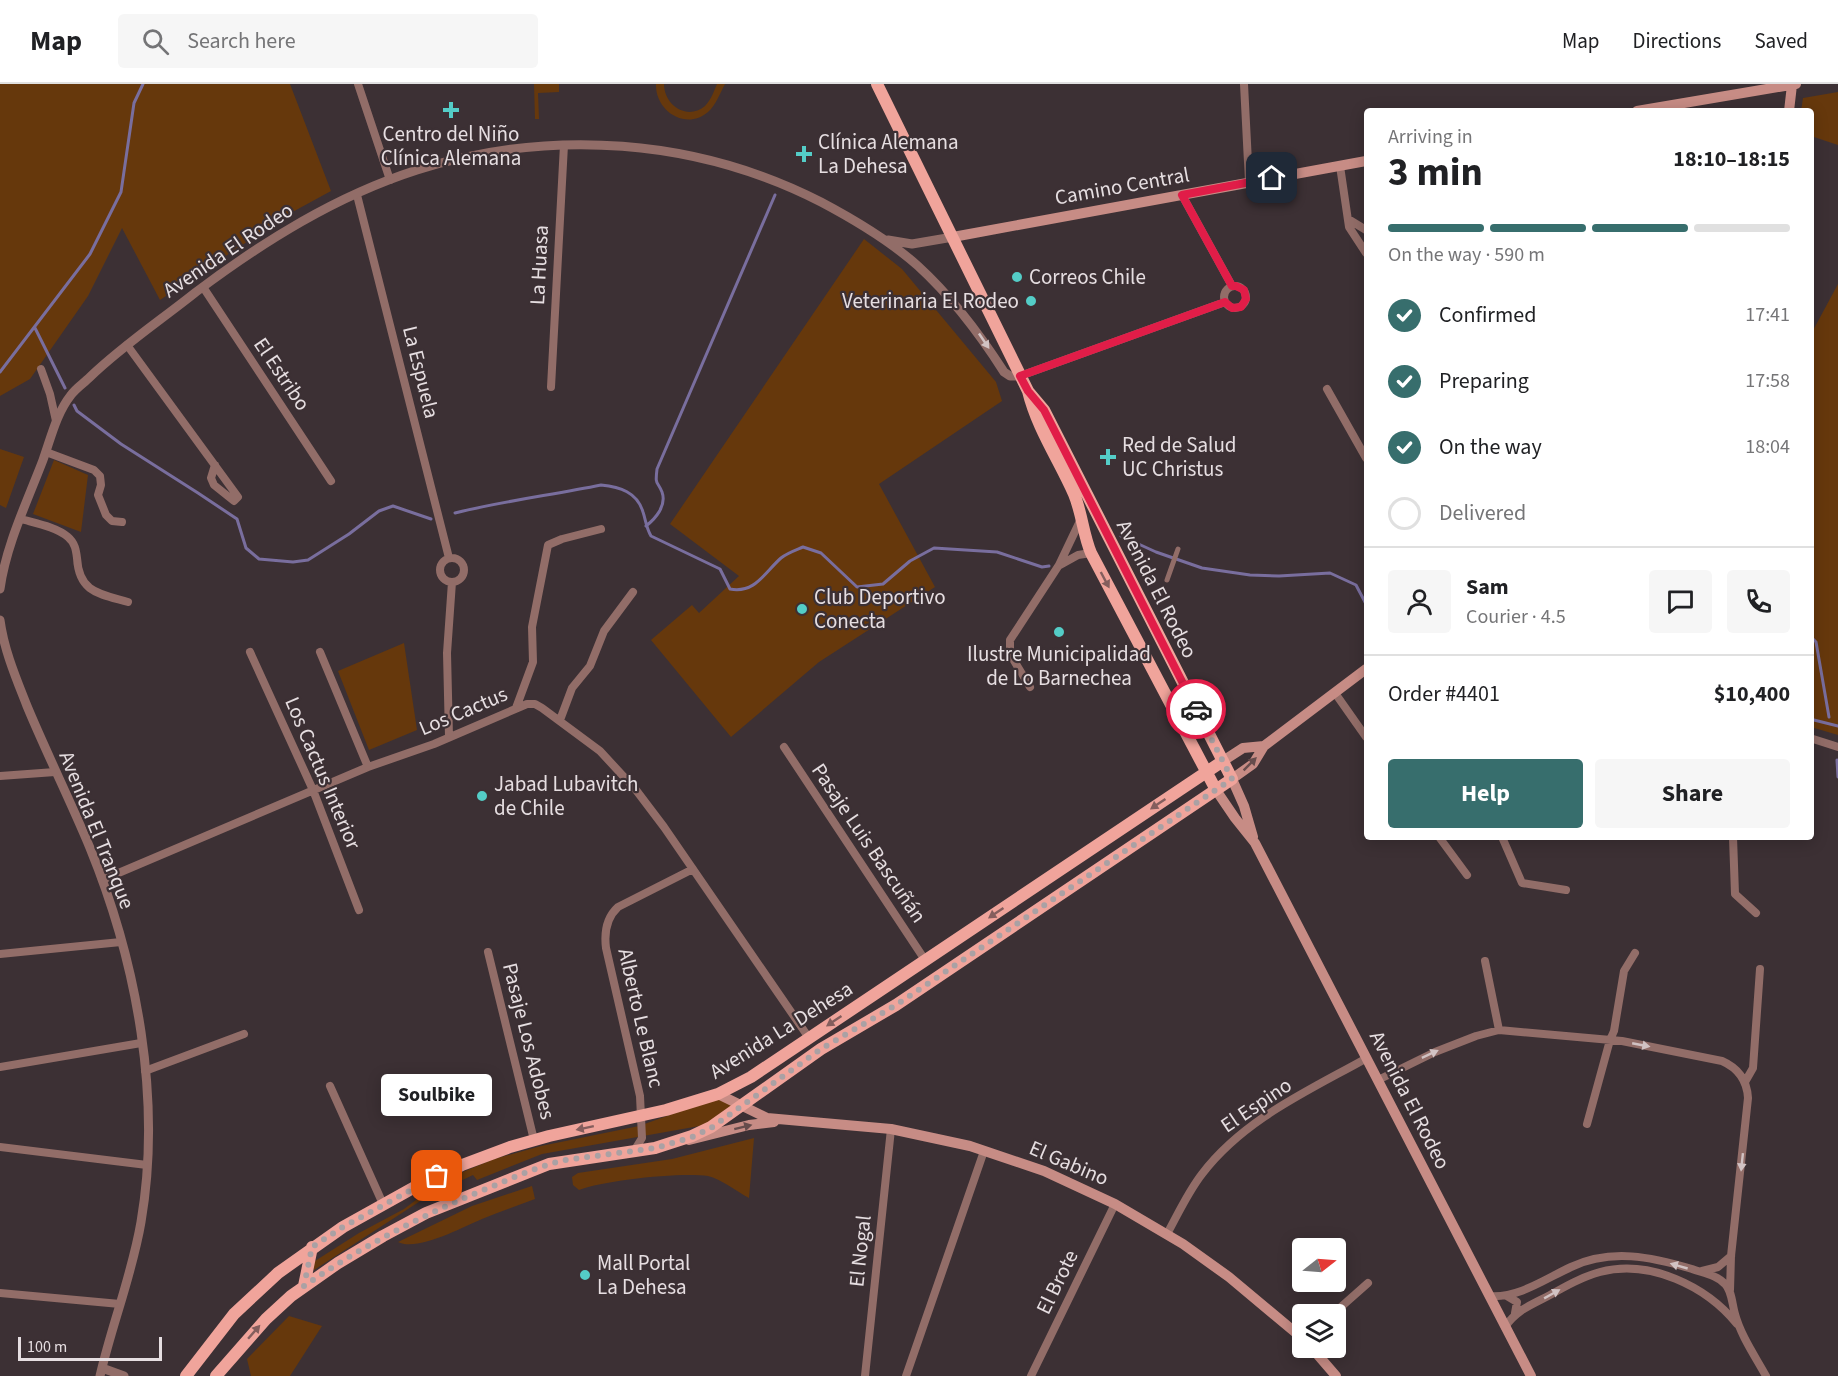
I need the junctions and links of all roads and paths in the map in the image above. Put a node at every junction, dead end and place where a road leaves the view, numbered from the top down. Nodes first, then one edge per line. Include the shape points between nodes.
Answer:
1 (358, 84) edge
2 (877, 84) edge
3 (1244, 84) edge
4 (1794, 84) edge
5 (1654, 108) edge
6 (1790, 108) edge
7 (564, 145) junction
8 (1364, 161) edge
9 (1340, 166) junction
10 (390, 180) junction
11 (1249, 182) junction
12 (357, 195) junction
13 (1182, 195) junction
14 (1348, 219) junction
15 (1364, 229) edge
16 (953, 237) junction
17 (884, 239) junction
18 (921, 243) junction
19 (1364, 250) edge
20 (917, 266) junction
21 (1232, 286) junction
22 (203, 287) junction
23 (1225, 302) junction
24 (127, 345) junction
25 (42, 369) dead end
26 (1020, 376) junction
27 (551, 387) dead end
28 (1327, 389) dead end
29 (1028, 391) junction
30 (56, 421) junction
31 (1364, 449) edge
32 (46, 452) junction
33 (215, 465) dead end
34 (331, 481) dead end
35 (21, 519) junction
36 (1080, 521) junction
37 (122, 522) dead end
38 (601, 530) dead end
39 (1177, 552) dead end
40 (1091, 553) junction
41 (449, 558) junction
42 (1059, 565) junction
43 (1167, 580) dead end
44 (452, 582) junction
45 (0, 589) edge
46 (633, 592) dead end
47 (128, 602) dead end
48 (0, 620) edge
49 (250, 651) dead end
50 (320, 652) dead end
51 (1364, 671) edge
52 (1179, 674) junction
53 (1157, 679) junction
54 (1030, 687) dead end
55 (1335, 693) junction
56 (516, 708) junction
57 (560, 720) junction
58 (1364, 734) edge
59 (449, 737) junction
60 (1814, 739) edge
61 (1264, 746) junction
62 (784, 747) dead end
63 (1838, 747) edge
64 (1223, 761) junction
65 (368, 766) junction
66 (1206, 771) junction
67 (55, 772) junction
68 (0, 776) edge
69 (1232, 779) junction
70 (313, 790) junction
71 (1216, 790) junction
72 (1441, 840) edge
73 (1503, 840) edge
74 (1733, 840) edge
75 (1255, 843) junction
76 (693, 869) junction
77 (1467, 875) dead end
78 (102, 880) junction
79 (1566, 890) dead end
80 (359, 910) dead end
81 (1756, 913) dead end
82 (121, 942) junction
83 (488, 952) dead end
84 (1635, 953) dead end
85 (0, 954) edge
86 (925, 960) junction
87 (1485, 961) dead end
88 (1760, 969) dead end
89 (1499, 1030) junction
90 (244, 1034) dead end
91 (809, 1038) junction
92 (1610, 1040) junction
93 (141, 1043) junction
94 (1366, 1058) junction
95 (0, 1067) edge
96 (144, 1071) junction
97 (1378, 1080) junction
98 (1745, 1082) junction
99 (330, 1086) dead end
100 (718, 1094) junction
101 (742, 1107) junction
102 (643, 1116) junction
103 (780, 1121) junction
104 (1587, 1124) dead end
105 (891, 1129) junction
106 (534, 1140) junction
107 (666, 1146) junction
108 (0, 1147) edge
109 (634, 1151) junction
110 (984, 1151) junction
111 (147, 1165) junction
112 (383, 1204) junction
113 (1115, 1204) junction
114 (1167, 1234) junction
115 (312, 1247) junction
116 (1731, 1256) junction
117 (1699, 1271) junction
118 (1368, 1282) dead end
119 (304, 1286) junction
120 (1730, 1290) junction
121 (0, 1293) edge
122 (1490, 1296) junction
123 (1507, 1296) junction
124 (1344, 1304) edge
125 (120, 1305) junction
126 (1515, 1313) junction
127 (1505, 1327) junction
128 (1740, 1329) junction
129 (1292, 1330) edge
130 (1320, 1358) edge
131 (100, 1372) edge
132 (124, 1376) edge
133 (186, 1376) edge
134 (216, 1376) edge
135 (865, 1376) edge
136 (906, 1376) edge
137 (1031, 1376) edge
138 (1336, 1376) edge
139 (1531, 1376) edge
140 (1766, 1376) edge

1 - 10 street
2 - 16 main road, Avenida El Rodeo
3 - 11 street
4 - 5 main road
4 - 6 main road
7 - 10 street, Avenida El Rodeo via 480,155
7 - 17 street, Avenida El Rodeo via 659,149 738,168 800,192
7 - 27 street, La Huasa
8 - 9 main road, Camino Central
9 - 11 main road, Camino Central
9 - 14 street
10 - 12 street, Avenida El Rodeo
11 - 13 main road, Camino Central
12 - 22 street, Avenida El Rodeo via 284,231
12 - 41 street, La Espuela
13 - 16 main road, Camino Central
13 - 21 street
14 - 15 street
14 - 19 street
16 - 18 street, Camino Central
16 - 26 main road, Avenida El Rodeo
17 - 18 street, Camino Central
17 - 20 street, Avenida El Rodeo
18 - 20 street via 915,252
20 -> 26 street, Avenida El Rodeo via 978,332 1004,372
21 - 23 street via 1226,290
21 - 23 street via 1244,290 1246,299 1237,308
22 - 24 street, Avenida El Rodeo
22 - 34 street, El Estribo
23 - 26 street
24 - 30 street, Avenida El Rodeo via 70,395
24 - 33 street
25 - 30 street
26 - 29 main road, Avenida El Rodeo
28 - 31 street
29 - 36 main road, Avenida El Rodeo via 1032,409 1074,495
29 - 52 main road, Avenida El Rodeo via 1044,410
30 - 32 street
32 - 35 street
32 - 37 street via 94,470 100,476 98,495 106,515 112,521
35 - 45 street
35 - 47 street via 66,535 75,548 78,570 87,586 96,593
36 - 40 main road, Avenida El Rodeo
36 - 42 street
38 - 56 street via 548,545 532,627 533,662
39 - 43 street
40 - 42 street
40 -> 53 main road, Avenida El Rodeo
41 - 44 street via 442,562 440,570 442,578
41 - 44 street via 458,560 464,570 461,578
42 - 54 street via 1009,645 1012,658
44 - 59 street via 447,653
46 - 57 street via 604,631 590,666 572,688
48 - 67 street, Avenida El Tranque via 10,663
49 - 70 street, Los Cactus Interior
50 - 65 street, Los Cactus Interior
51 - 55 main road, Avenida La Dehesa
52 - 53 main road via 1173,686
52 - 64 main road, Avenida El Rodeo
53 - 66 main road, Avenida El Rodeo
55 - 58 street
55 - 61 main road, Avenida La Dehesa
56 - 57 street, Los Cactus via 535,704
56 - 59 street, Los Cactus
57 - 76 street, Los Cactus via 619,770
59 - 65 street, Los Cactus
60 - 63 street
61 - 64 main road, Avenida La Dehesa via 1243,748
69 -> 61 main road, Avenida La Dehesa via 1253,764
62 - 86 street, Pasaje Luis Bascuñán
64 - 66 main road, Avenida La Dehesa
64 - 69 main road, Avenida El Rodeo
65 - 70 street, Los Cactus
66 - 71 main road, Avenida El Rodeo
66 -> 86 main road, Avenida La Dehesa
67 - 68 street
67 - 78 street, Avenida El Tranque
69 - 71 main road, Avenida La Dehesa
69 - 75 main road, Avenida El Rodeo
70 - 78 street, Los Cactus
70 - 80 street, Los Cactus Interior
71 - 75 main road, Avenida El Rodeo
71 - 101 main road, Avenida La Dehesa via 896,1005 821,1049
72 - 77 street
73 - 79 street via 1522,883
74 - 81 street via 1735,894
75 - 94 main road, Avenida El Rodeo
76 - 91 street, Los Cactus
76 - 102 street, Alberto Le Blanc via 618,907 606,927 606,948
78 - 82 street, Avenida El Tranque
82 - 85 street
82 - 93 street, Avenida El Tranque
83 - 106 street, Pasaje Los Adobes
84 - 92 street via 1624,971
86 -> 91 main road, Avenida La Dehesa
87 - 89 street
88 - 98 street via 1753,1068
89 - 92 street
97 -> 89 street via 1435,1052
90 - 96 street
91 - 100 main road, Avenida La Dehesa
92 -> 98 street via 1722,1061 1735,1068
92 - 104 street
93 - 95 street
93 - 96 street, Avenida El Tranque
94 - 97 main road, Avenida El Rodeo
94 - 114 street, El Espino via 1269,1113 1234,1138 1202,1173
96 - 111 street, Avenida El Tranque
97 - 122 main road, Avenida El Rodeo
98 -> 116 street via 1748,1103
99 - 112 street
100 - 101 main road, El Gabino
100 - 102 main road, Avenida La Dehesa
101 - 103 main road, El Gabino
101 - 107 main road, Avenida La Dehesa via 711,1128
102 -> 106 main road, Avenida La Dehesa
102 - 109 street, Alberto Le Blanc via 642,1138
103 - 105 main road, El Gabino
107 -> 103 main road, El Gabino
105 - 110 main road, El Gabino
105 - 135 street, El Nogal
106 - 112 main road, Avenida La Dehesa via 462,1165
107 - 109 main road, Avenida La Dehesa
108 - 111 street
109 - 119 main road, Avenida La Dehesa via 549,1164 474,1193 383,1236
110 - 113 main road, El Gabino via 1044,1172
110 - 136 street
111 - 125 street, Avenida El Tranque via 135,1250
112 - 115 main road, Avenida La Dehesa
113 - 114 main road, El Gabino
113 - 137 street, El Brote
114 - 129 main road, El Gabino via 1217,1267
115 - 119 main road
115 - 133 main road, Avenida La Dehesa via 249,1299
116 - 117 street via 1718,1267
116 - 120 street
117 - 120 street via 1720,1279
117 -> 123 street via 1644,1257 1599,1258
118 - 124 street
134 -> 119 main road, Avenida La Dehesa via 266,1319
120 - 128 street
121 - 125 street
122 - 123 street
122 - 127 main road, Avenida El Rodeo
123 - 126 street via 1516,1302
125 - 131 street, Avenida El Tranque
126 - 127 street
126 -> 128 street via 1587,1277 1614,1270 1639,1270 1695,1288
127 - 139 main road, Avenida El Rodeo
128 - 140 street
130 - 138 main road
131 - 132 street

